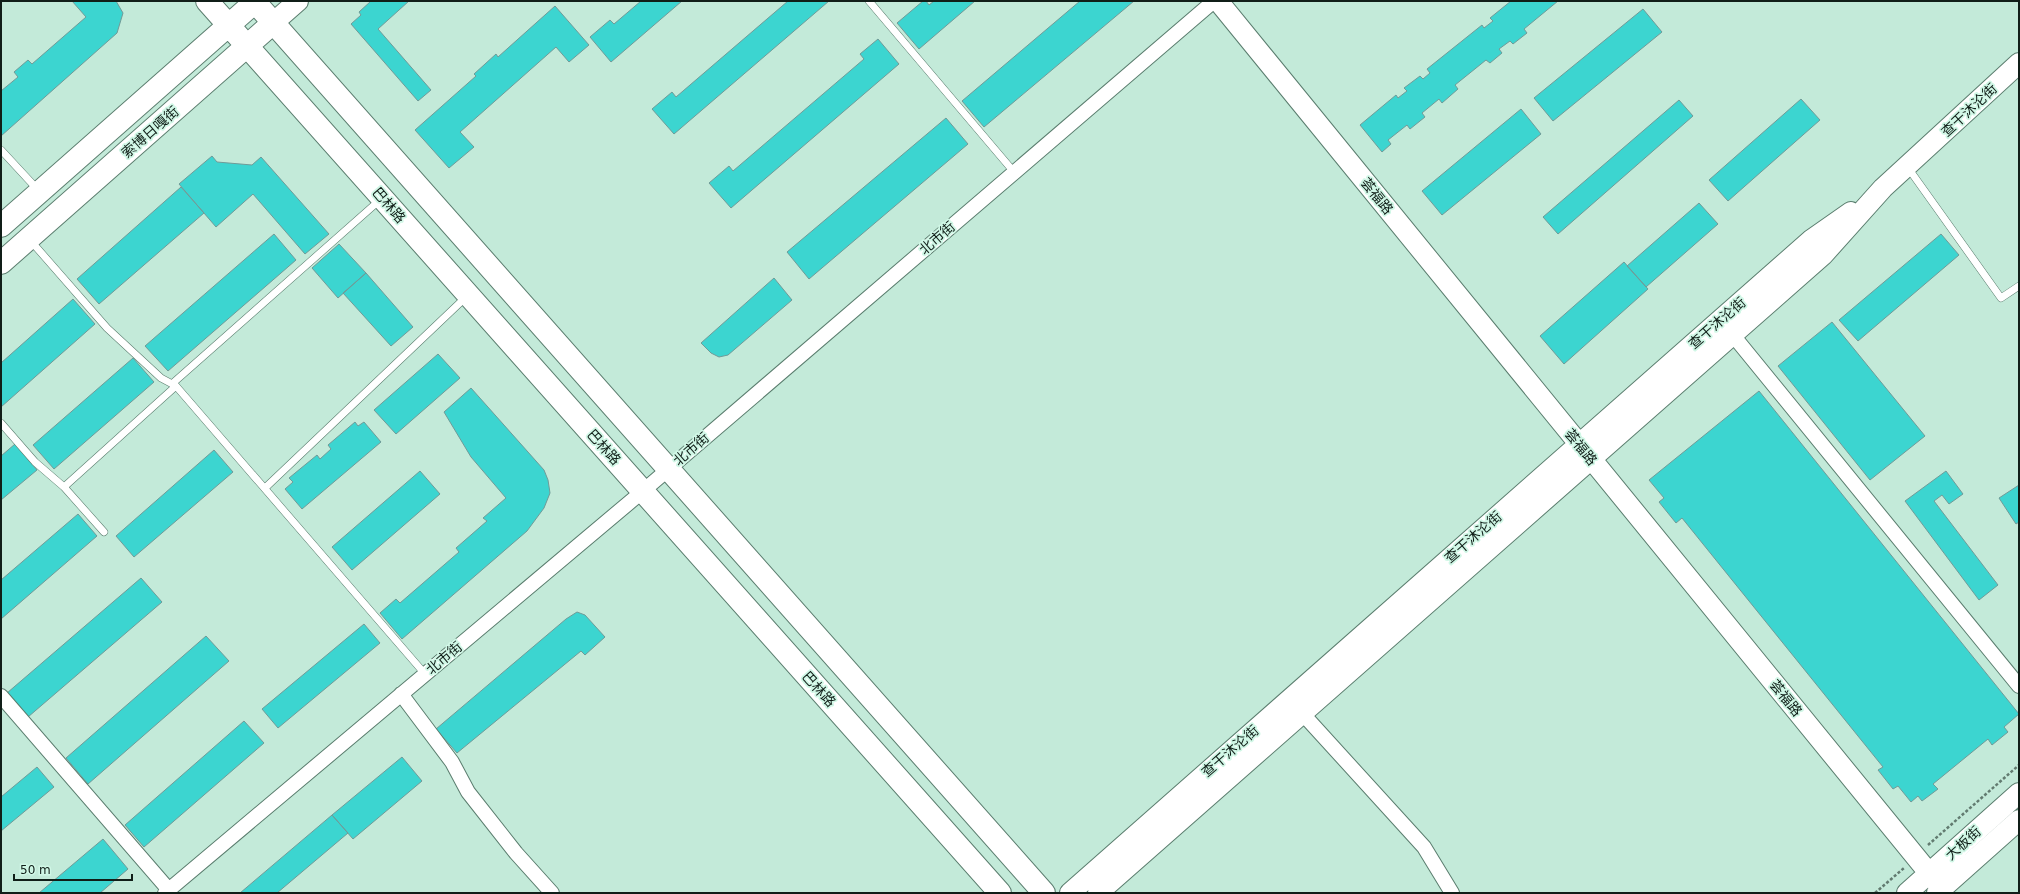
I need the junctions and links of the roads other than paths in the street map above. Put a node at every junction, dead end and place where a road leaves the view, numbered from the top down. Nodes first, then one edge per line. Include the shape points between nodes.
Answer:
1 (207, 1) edge
2 (255, 1) edge
3 (298, 1) edge
4 (869, 1) edge
5 (1214, 1) edge
6 (1218, 1) edge
7 (274, 23) junction
8 (229, 25) junction
9 (247, 46) junction
10 (2019, 63) edge
11 (1, 150) edge
12 (1014, 172) junction
13 (1911, 172) dead end
14 (1883, 188) junction
15 (40, 192) junction
16 (383, 198) junction
17 (1, 226) edge
18 (29, 238) junction
19 (1, 263) edge
20 (2019, 286) edge
21 (468, 295) junction
22 (1732, 334) junction
23 (175, 385) junction
24 (1, 423) edge
25 (1585, 451) junction
26 (668, 469) junction
27 (64, 487) junction
28 (265, 488) junction
29 (643, 491) junction
30 (104, 532) dead end
31 (425, 674) junction
32 (2019, 686) edge
33 (401, 694) junction
34 (1, 696) edge
35 (1302, 713) junction
36 (2019, 793) edge
37 (2019, 820) edge
38 (1929, 873) junction
39 (167, 891) edge
40 (1941, 892) edge
41 (552, 893) edge
42 (1000, 893) edge
43 (1044, 893) edge
44 (1070, 893) edge
45 (1098, 893) edge
46 (1452, 893) edge
47 (1907, 893) edge

1 - 8 main road, 巴林路
2 - 7 main road
2 - 8 main road, 索博日嘎街
3 - 7 street, 索博日嘎街
4 - 12 lane
5 - 12 street, 北市街
6 - 25 street, 荟福路
7 - 9 main road, 索博日嘎街
7 - 26 main road
8 - 9 main road, 巴林路
8 - 15 main road, 索博日嘎街
9 - 16 main road, 巴林路
9 - 18 main road, 索博日嘎街
10 - 14 street, 查干沐沦街
11 - 15 lane
12 - 26 street, 北市街
13 - 20 lane via 2001,298
14 - 22 street, 查干沐沦街 via 1823,255
14 - 25 street, 查干沐沦街 via 1812,240
15 - 17 main road, 索博日嘎街
16 - 21 main road, 巴林路
16 - 23 lane
18 - 19 main road, 索博日嘎街
18 - 23 lane via 107,328 162,378
21 - 28 lane
21 - 29 main road, 巴林路
22 - 25 street, 查干沐沦街
22 - 32 street
23 - 27 lane
23 - 28 lane
24 - 27 lane via 35,462
25 - 35 street, 查干沐沦街
25 - 38 street, 荟福路
25 - 44 street, 查干沐沦街
26 - 29 street, 北市街
26 - 43 main road
27 - 30 lane
28 - 31 lane
29 - 31 street, 北市街
29 - 42 main road, 巴林路
31 - 33 street, 北市街
33 - 39 street, 北市街
33 - 41 street via 452,762 468,792 516,853
34 - 39 street
35 - 45 street, 查干沐沦街
35 - 46 street via 1424,847
36 - 38 street, 大板街
37 - 40 street, 大板街
38 - 40 street, 荟福路
38 - 47 street, 大板街

